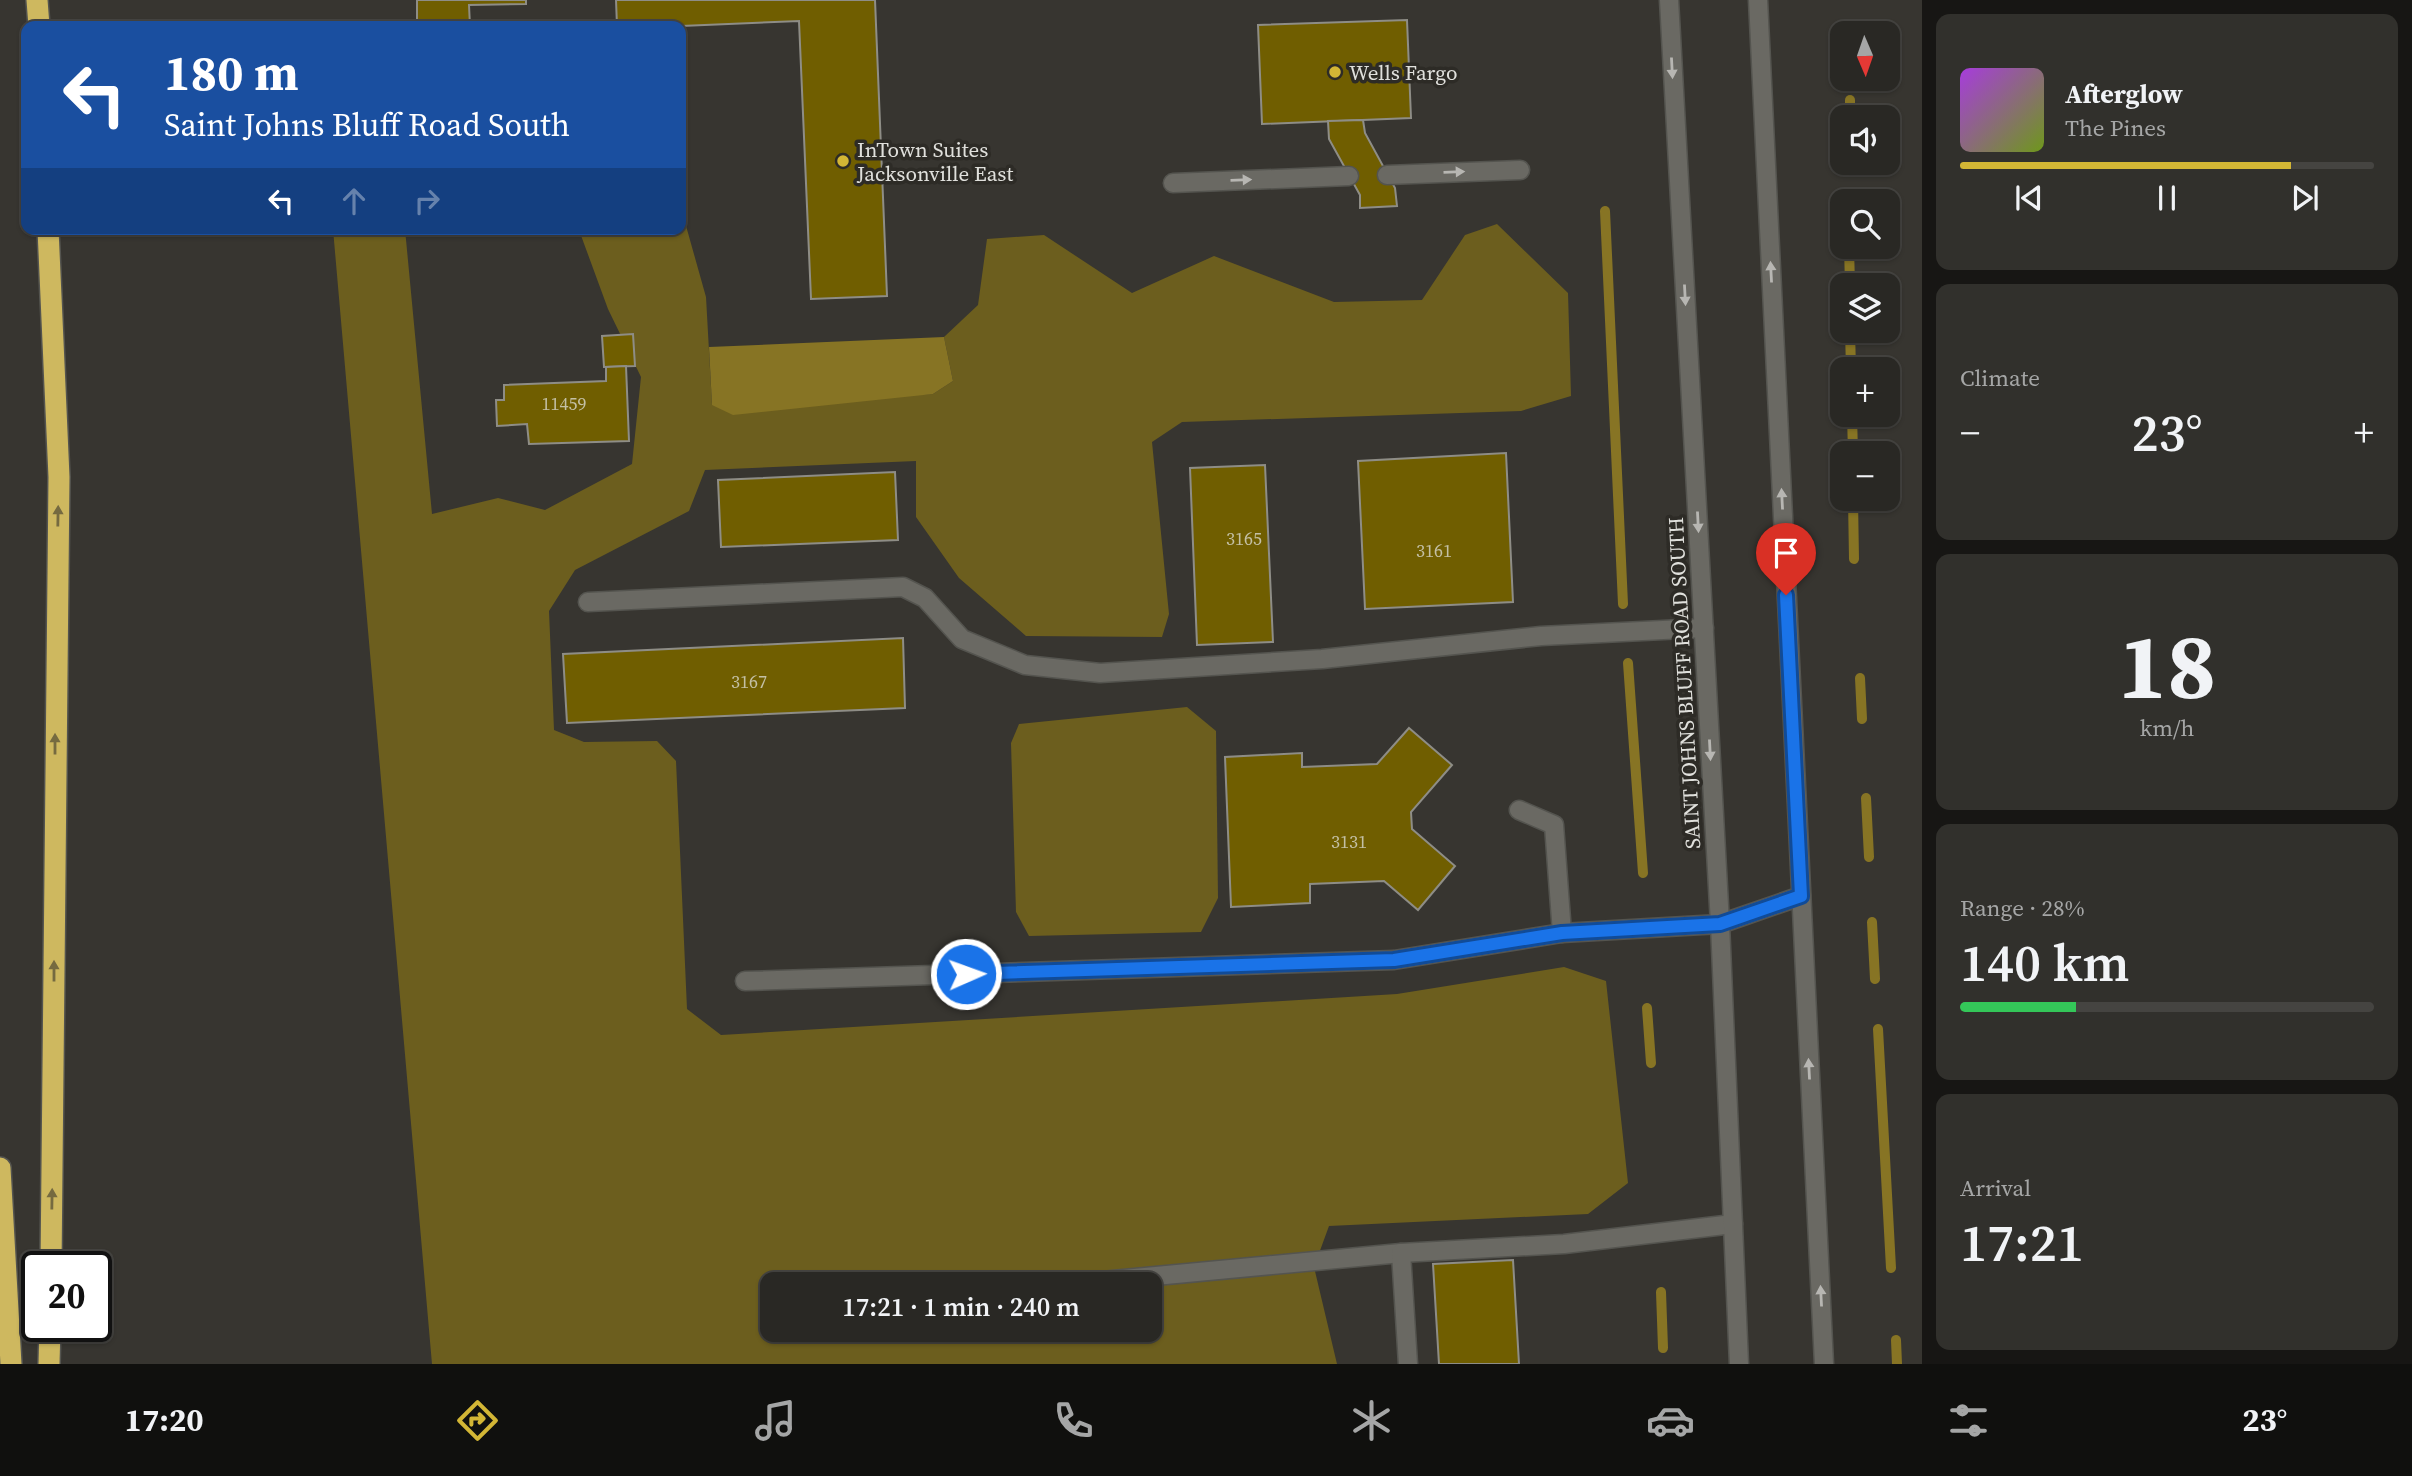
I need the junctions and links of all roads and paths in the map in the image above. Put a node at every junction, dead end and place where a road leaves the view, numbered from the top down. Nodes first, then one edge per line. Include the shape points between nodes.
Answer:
1 (1669, 0) edge
2 (1758, 0) edge
3 (38, 1) edge
4 (39, 21) edge
5 (1520, 170) dead end
6 (1387, 175) dead end
7 (1349, 176) dead end
8 (1173, 183) dead end
9 (48, 235) edge
10 (588, 602) dead end
11 (1704, 628) junction
12 (1519, 810) dead end
13 (1801, 896) junction
14 (1720, 924) junction
15 (1562, 933) junction
16 (745, 981) dead end
17 (0, 1168) edge
18 (1733, 1224) junction
19 (51, 1251) edge
20 (1401, 1253) junction
21 (1162, 1275) edge
22 (50, 1342) edge
23 (11, 1364) edge
24 (49, 1364) edge
25 (1408, 1364) edge
26 (1738, 1364) edge
27 (1824, 1364) edge

1 -> 11 main road, SAINT JOHNS BLUFF ROAD SOUTH
13 -> 2 main road
3 - 4 highway
6 -> 5 main road
8 -> 7 main road
19 -> 9 highway via 59,477
10 - 11 main road via 903,587 925,598 962,639 1025,665 1100,673 1322,659 1541,636
11 -> 14 main road, SAINT JOHNS BLUFF ROAD SOUTH
12 - 15 main road via 1554,825
13 - 14 main road
27 -> 13 main road
14 - 15 main road
14 - 18 main road, SAINT JOHNS BLUFF ROAD SOUTH
15 - 16 main road via 1394,960
17 - 23 highway
18 - 20 main road via 1564,1244
18 - 26 main road, SAINT JOHNS BLUFF ROAD SOUTH
20 - 21 main road
20 - 25 main road
22 - 24 highway

